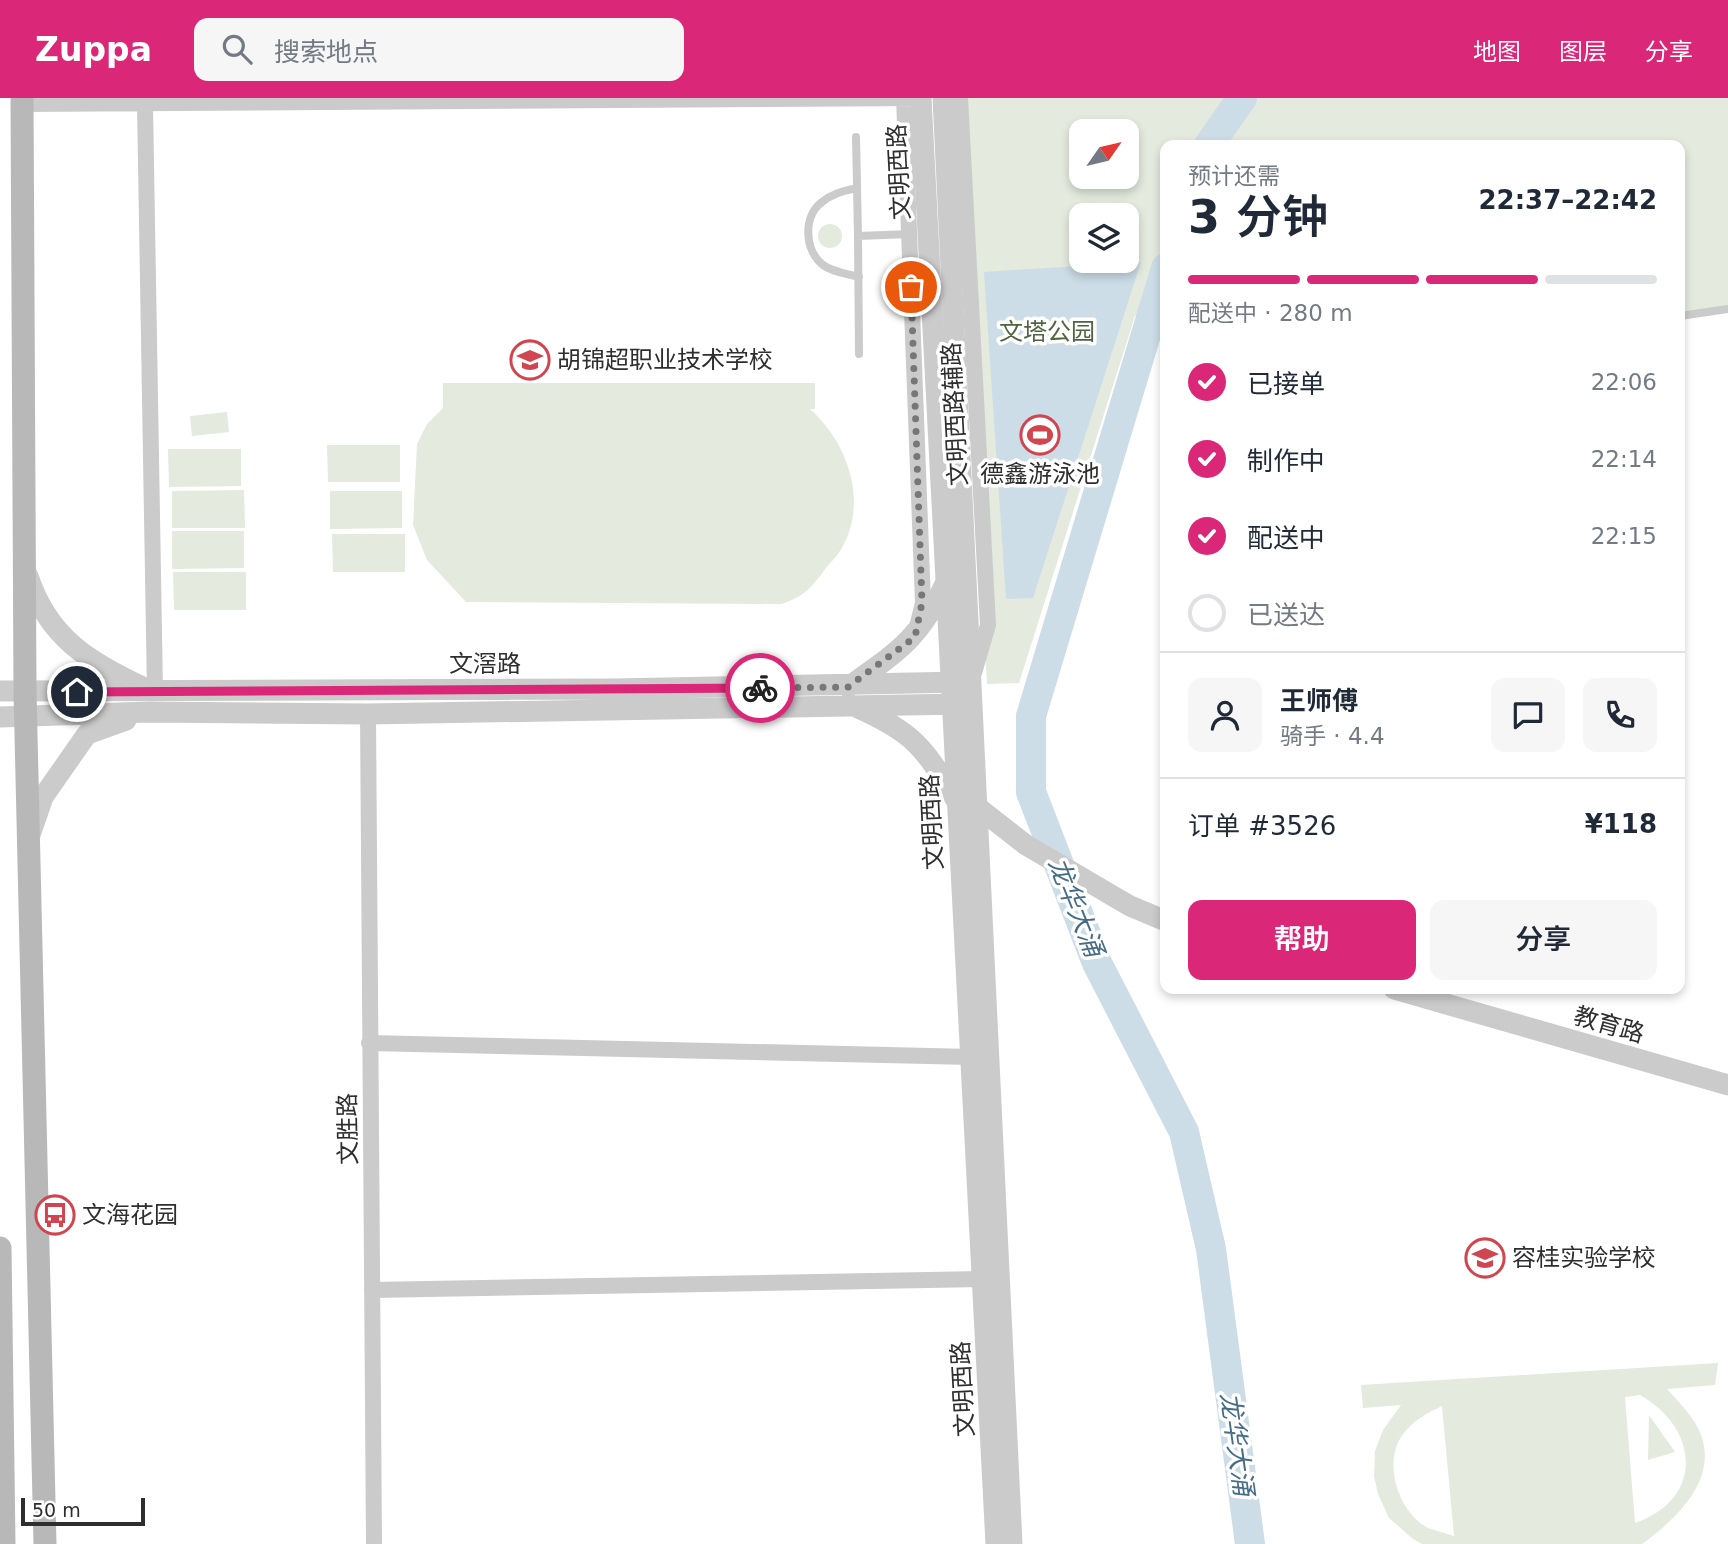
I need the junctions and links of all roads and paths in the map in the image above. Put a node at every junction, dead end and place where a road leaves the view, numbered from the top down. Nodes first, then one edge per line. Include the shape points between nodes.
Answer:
1 (904, 98) edge
2 (922, 98) edge
3 (943, 98) edge
4 (960, 98) edge
5 (526, 100) edge
6 (22, 101) edge
7 (230, 101) edge
8 (145, 104) junction
9 (856, 137) dead end
10 (857, 188) junction
11 (918, 234) junction
12 (858, 236) junction
13 (859, 277) junction
14 (1728, 309) edge
15 (1685, 315) edge
16 (859, 354) dead end
17 (25, 567) junction
18 (946, 582) junction
19 (915, 637) junction
20 (0, 691) edge
21 (25, 692) junction
22 (962, 693) junction
23 (850, 696) junction
24 (152, 702) junction
25 (368, 714) junction
26 (0, 717) edge
27 (27, 717) junction
28 (967, 804) junction
29 (30, 835) junction
30 (1160, 918) edge
31 (1411, 994) edge
32 (369, 1043) junction
33 (972, 1057) junction
34 (1728, 1085) edge
35 (0, 1248) edge
36 (983, 1279) junction
37 (372, 1290) junction
38 (1002, 1519) junction
39 (4, 1544) edge
40 (45, 1544) edge
41 (374, 1544) edge
42 (986, 1544) edge
43 (996, 1544) edge
44 (1012, 1544) edge
45 (1024, 1544) edge

1 - 2 street
1 - 5 street
1 - 11 street, 文明西路辅路
2 - 11 street, 文明西路
3 - 22 street, 文明西路
4 - 22 street, 文明西路辅路 via 988,625
5 - 7 street
6 - 8 street
6 - 17 main road
7 - 8 street
8 - 24 street
9 - 10 lane
10 - 12 lane
10 - 13 lane via 833,194 819,204 808,225 810,246 822,265
11 - 12 lane
11 - 18 street, 文明西路
11 - 19 street, 文明西路辅路 via 922,603
12 - 13 lane
13 - 16 lane
14 - 15 lane
17 - 21 main road
17 - 24 street via 36,602 61,635
18 - 19 street
18 - 22 street, 文明西路
19 - 23 street
20 - 21 street, 文滘路
21 - 24 street, 文滘路
21 - 27 main road
22 - 23 street, 文滘路
22 - 28 street, 文明西路
23 - 24 street, 文滘路
23 - 25 street, 文滘路
23 - 28 street via 923,748
24 - 25 street, 文滘路
24 - 27 street, 文滘路
24 - 29 street via 87,734 43,797
25 - 32 street, 文胜路
26 - 27 street, 文滘路
27 - 29 main road
28 - 30 street via 1026,845
28 - 33 street, 文明西路
28 - 38 street, 文明西路
29 - 40 main road
31 - 34 street, 教育路
32 - 33 street
32 - 37 street, 文胜路
33 - 36 street, 文明西路
35 - 39 main road
36 - 37 street
36 - 38 street, 文明西路
37 - 41 street, 文胜路
38 - 42 street
38 - 43 street, 文明西路
38 - 44 street, 文明西路
38 - 45 street

